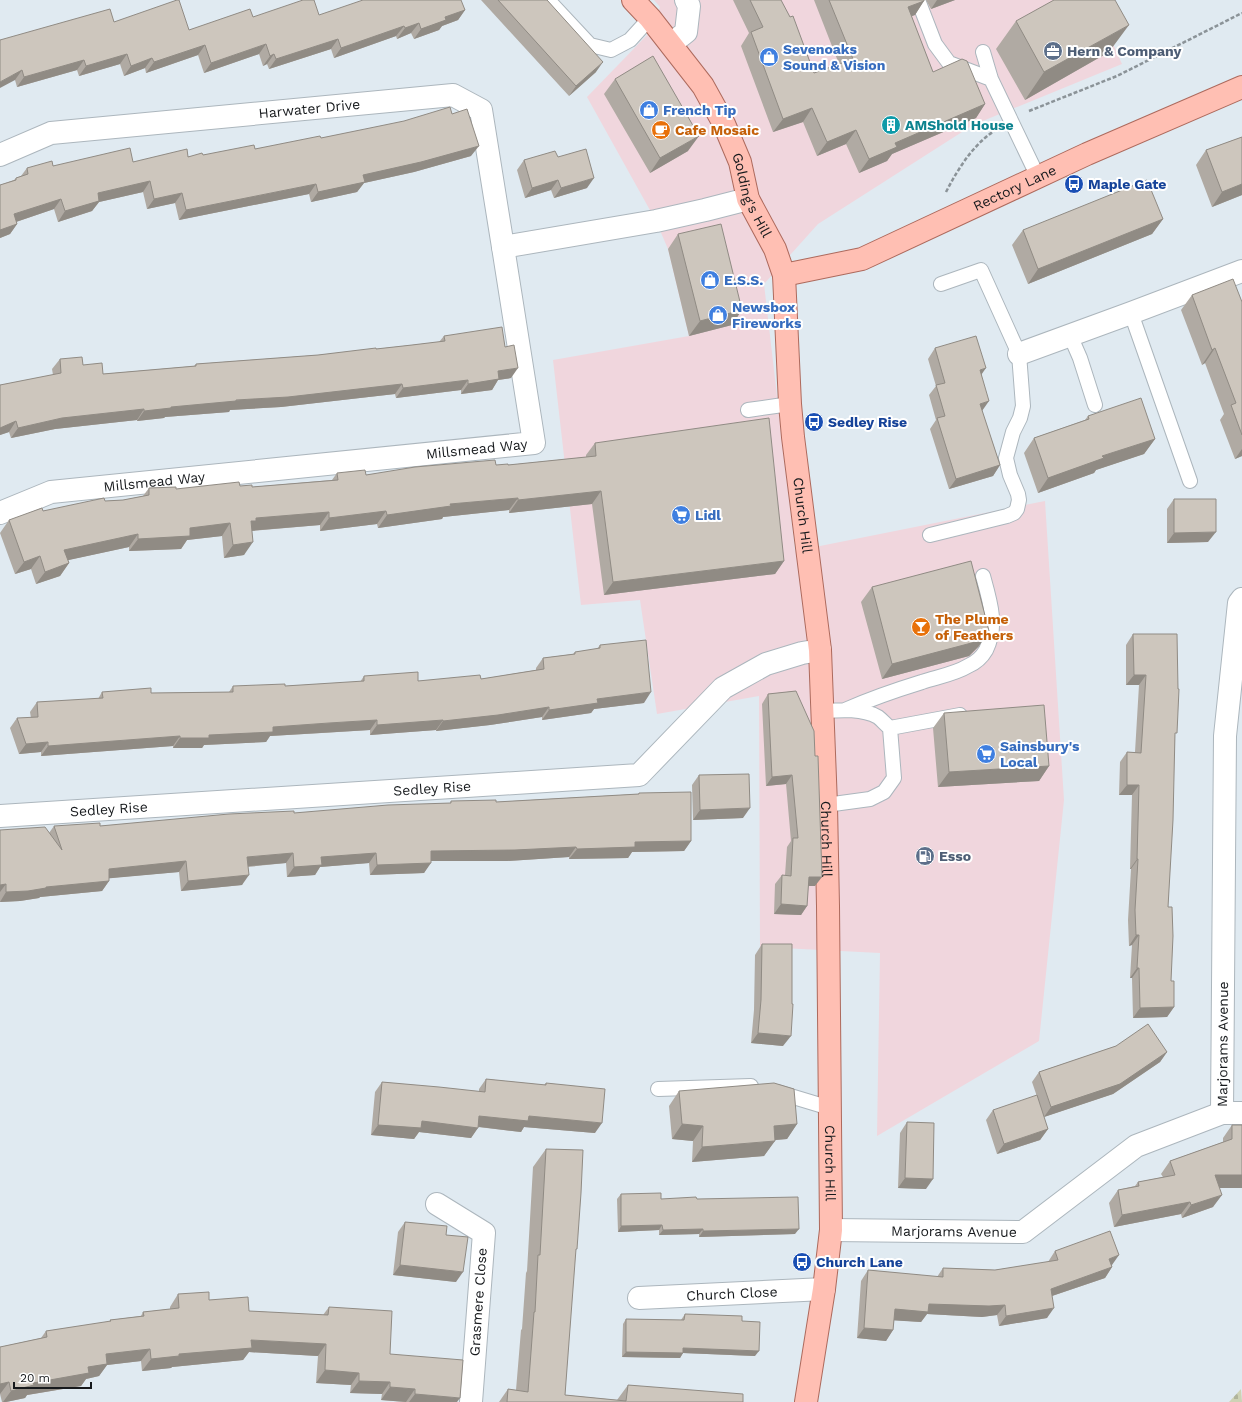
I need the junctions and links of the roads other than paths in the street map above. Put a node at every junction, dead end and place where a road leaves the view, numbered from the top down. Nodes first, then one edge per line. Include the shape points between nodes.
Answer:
1 (548, 0) edge
2 (633, 0) edge
3 (686, 0) edge
4 (918, 0) edge
5 (650, 18) junction
6 (671, 44) junction
7 (983, 52) dead end
8 (991, 79) junction
9 (1242, 87) edge
10 (0, 155) edge
11 (1038, 177) junction
12 (748, 199) junction
13 (503, 247) junction
14 (1242, 271) edge
15 (784, 275) junction
16 (941, 284) dead end
17 (1131, 313) junction
18 (1070, 335) junction
19 (1019, 354) junction
20 (790, 404) junction
21 (1095, 405) dead end
22 (748, 410) dead end
23 (1190, 481) dead end
24 (0, 513) edge
25 (930, 535) dead end
26 (983, 576) dead end
27 (1242, 599) edge
28 (820, 650) junction
29 (845, 710) junction
30 (822, 711) junction
31 (975, 713) edge
32 (890, 728) junction
33 (826, 805) junction
34 (0, 816) edge
35 (658, 1089) dead end
36 (830, 1108) junction
37 (1232, 1113) edge
38 (437, 1204) dead end
39 (831, 1230) junction
40 (824, 1289) junction
41 (639, 1298) dead end
42 (470, 1402) edge
43 (806, 1402) edge

1 - 5 lane via 590,45 611,50 630,40
2 - 5 main road, Golding's Hill
3 - 6 street via 689,6 686,32
4 - 8 lane via 936,44 949,63
5 - 6 main road, Golding's Hill
6 - 12 main road, Golding's Hill via 702,86 724,124 740,162
7 - 8 lane
8 - 11 lane
9 - 11 main road, Rectory Lane
10 - 13 street, Harwater Drive via 51,133 452,95 480,110
11 - 15 main road, Rectory Lane via 862,259
12 - 13 street via 656,221
12 - 15 main road, Golding's Hill via 775,249
13 - 24 street, Millsmead Way via 534,443 51,492
14 - 17 street
15 - 20 main road, Church Hill
16 - 19 lane via 981,270
17 - 18 street
17 - 23 lane
18 - 19 street
18 - 21 lane
19 - 25 lane via 1023,406 1006,458 1018,494 1018,509 1006,516
20 - 22 lane
20 - 28 main road, Church Hill
26 - 29 lane via 993,621 991,638 980,658 967,667 883,694
27 - 37 street, Marjorams Avenue via 1239,603 1225,736
28 - 30 main road, Church Hill
28 - 34 street, Sedley Rise via 766,664 723,688 639,775
29 - 30 lane
29 - 32 lane via 878,718
30 - 33 main road, Church Hill
31 - 32 lane
32 - 33 lane via 894,778 884,792 870,799
33 - 36 main road, Church Hill
35 - 36 lane via 754,1086
36 - 39 main road, Church Hill
37 - 39 street, Marjorams Avenue via 1136,1146 1023,1232
38 - 42 street, Grasmere Close via 484,1233
39 - 40 main road, Church Hill
40 - 41 street, Church Close
40 - 43 main road, Church Hill

